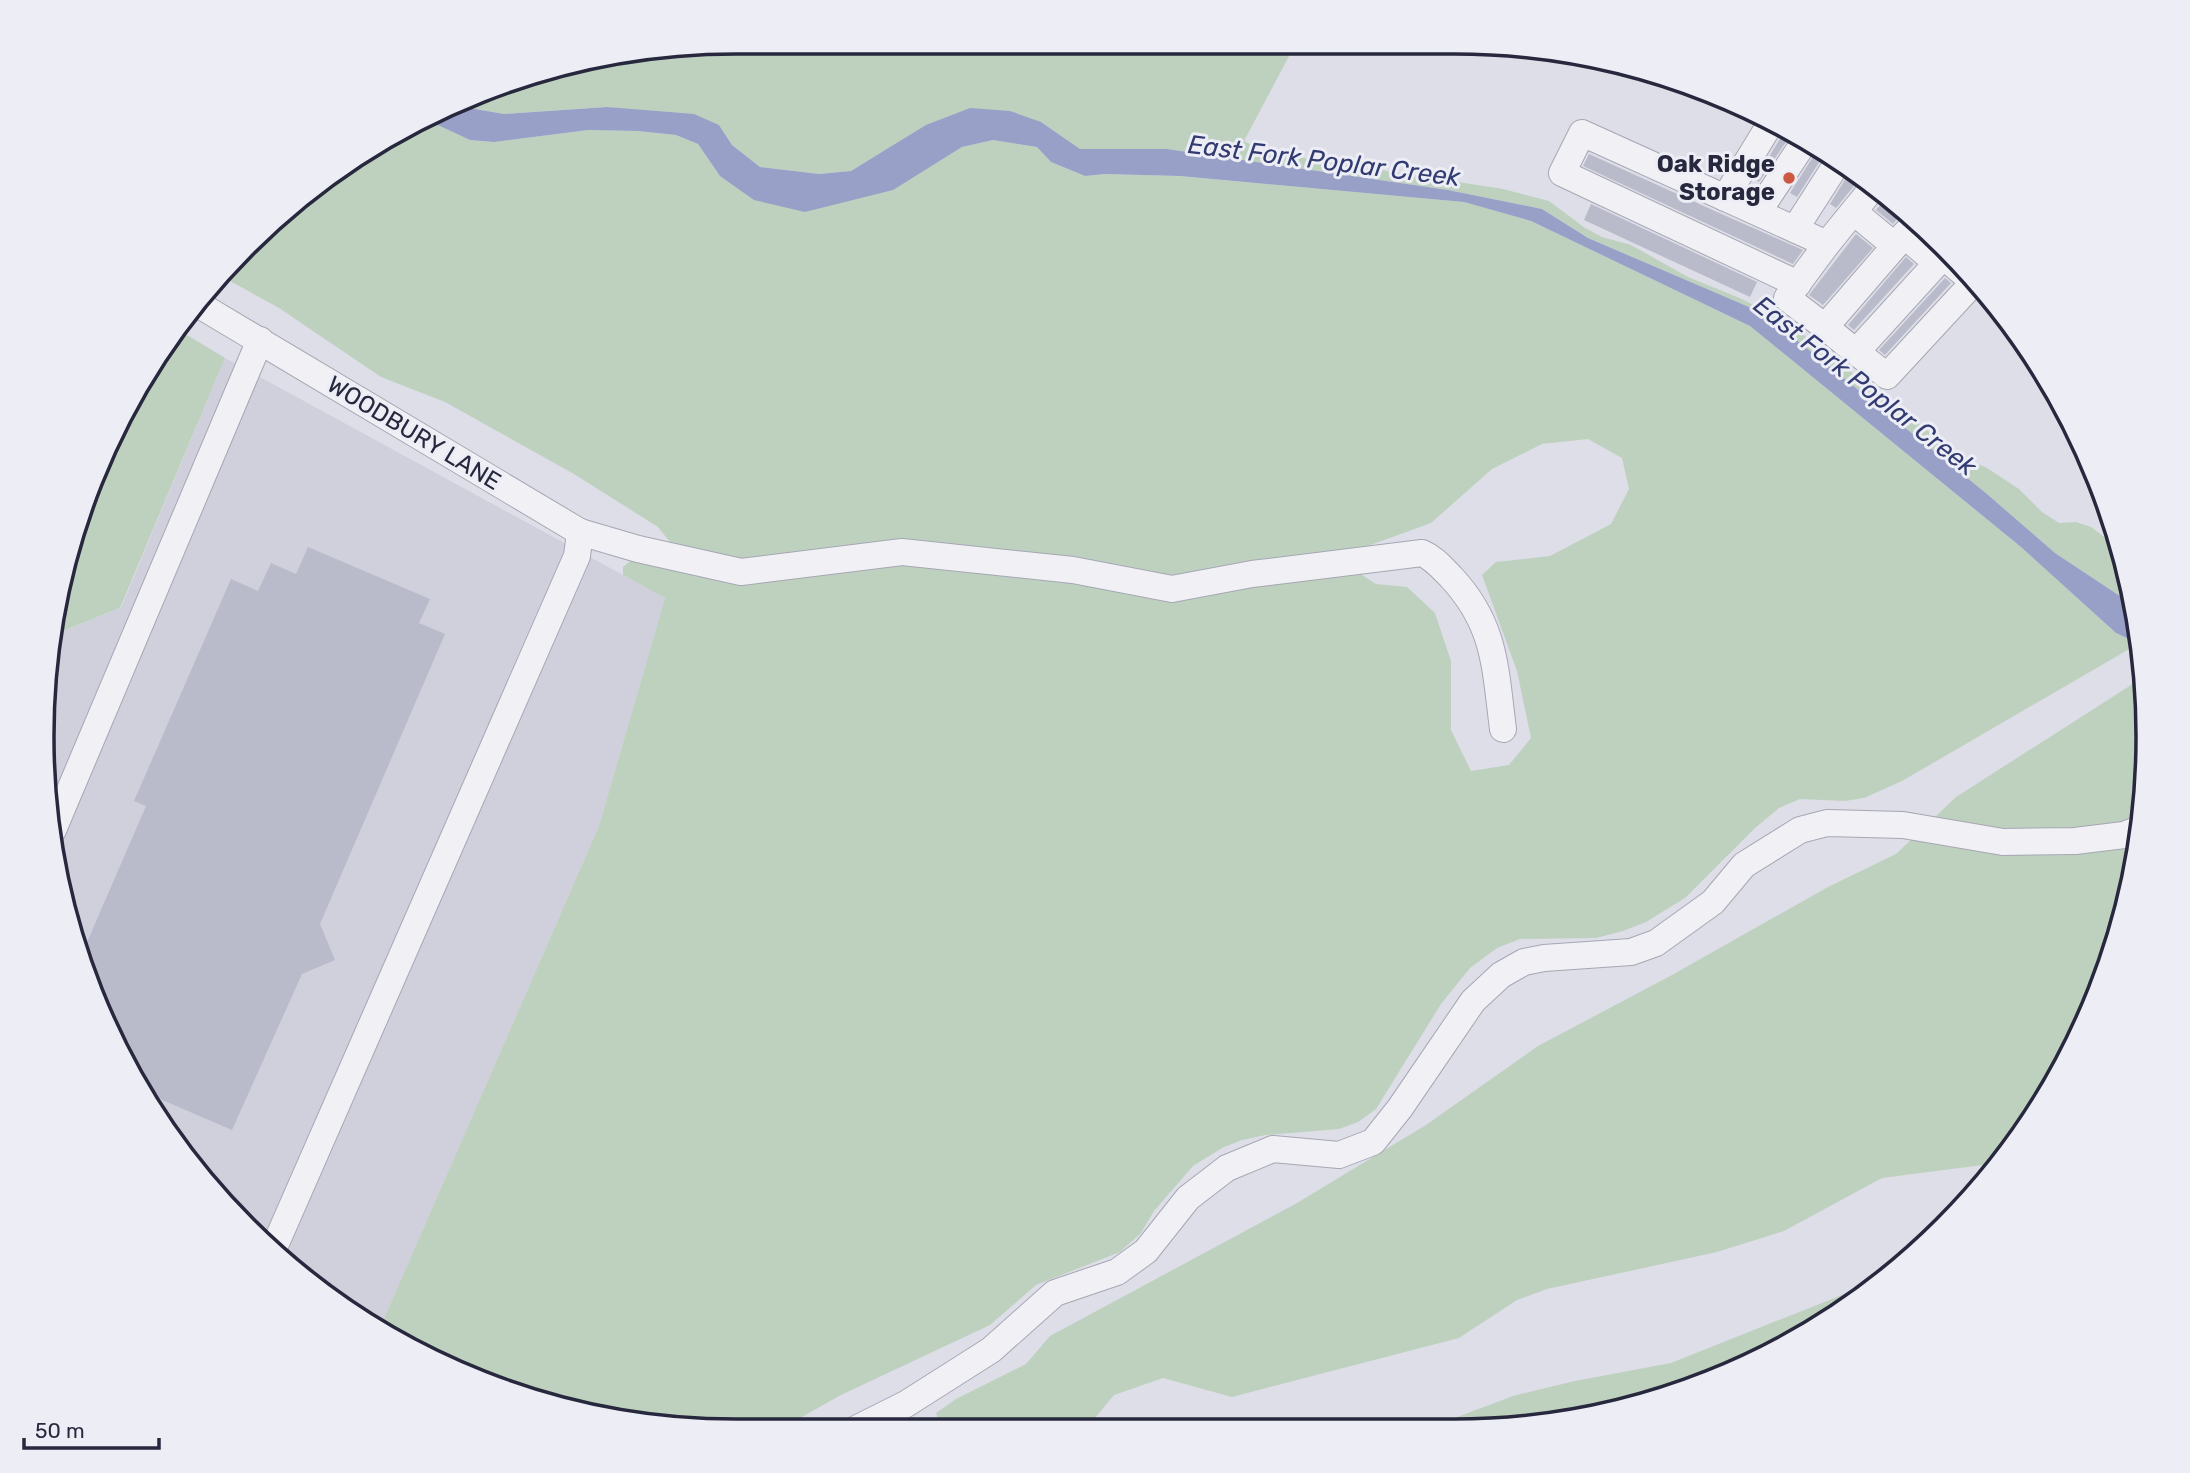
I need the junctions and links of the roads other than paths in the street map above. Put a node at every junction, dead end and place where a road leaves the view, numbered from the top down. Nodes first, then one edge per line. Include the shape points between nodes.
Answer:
1 (1766, 131) edge
2 (1800, 149) edge
3 (1833, 169) edge
4 (1868, 194) edge
5 (1725, 198) junction
6 (1758, 212) junction
7 (1854, 212) junction
8 (1795, 229) junction
9 (1905, 234) edge
10 (1827, 244) junction
11 (1931, 249) edge
12 (1940, 258) edge
13 (1798, 285) junction
14 (1968, 289) edge
15 (206, 309) edge
16 (1825, 327) junction
17 (260, 340) junction
18 (1856, 352) junction
19 (580, 532) junction
20 (1503, 729) dead end
21 (59, 816) edge
22 (2129, 833) edge
23 (277, 1240) edge
24 (876, 1419) edge

1 - 5 street
2 - 6 street
3 - 8 street
4 - 7 street
5 - 6 street
5 - 13 street via 1581,133 1562,173
6 - 8 street
7 - 9 street
7 - 10 street
8 - 10 street
9 - 11 street
9 - 16 street
10 - 13 street
12 - 18 street
13 - 16 street via 1787,298
14 - 18 street via 1887,376
15 - 17 street, WOODBURY LANE
16 - 18 street
17 - 19 street, WOODBURY LANE
17 - 21 street
19 - 20 street, WOODBURY LANE via 741,572 902,552 1073,570 1172,589 1422,553 1467,596 1486,628
19 - 23 street via 576,556
22 - 24 street via 2076,841 2003,842 1903,825 1827,823 1800,830 1745,865 1713,902 1656,943 1631,952 1524,962 1501,975 1473,1001 1373,1142 1339,1155 1273,1149 1227,1167 1188,1198 1146,1251 1116,1272 1055,1293 991,1350

